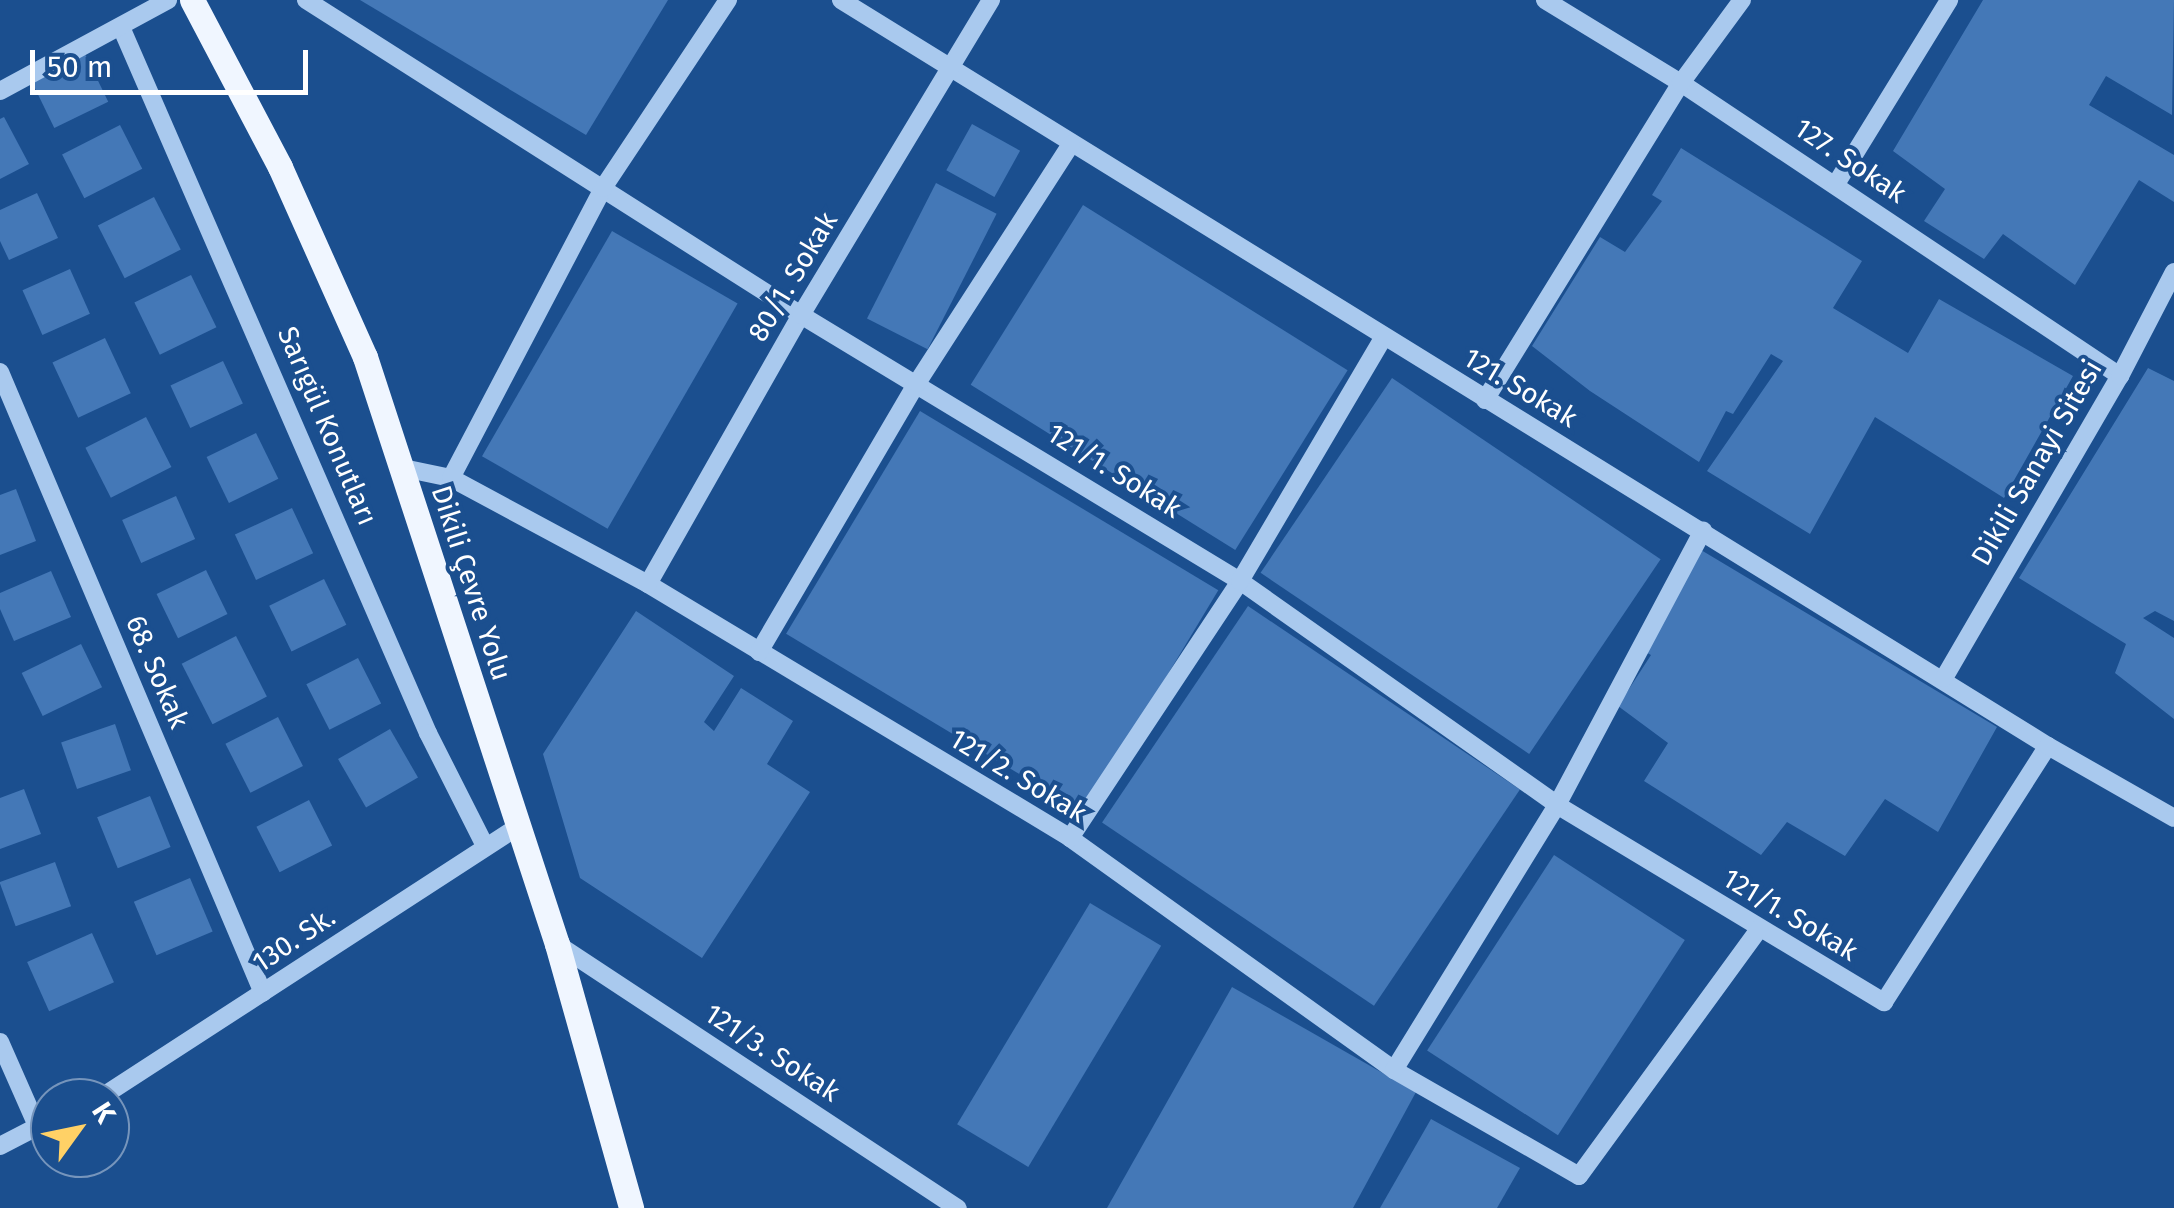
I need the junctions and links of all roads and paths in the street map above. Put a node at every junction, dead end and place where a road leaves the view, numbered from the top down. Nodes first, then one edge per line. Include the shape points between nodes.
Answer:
1 (168, 0) edge
2 (192, 0) edge
3 (306, 0) edge
4 (728, 0) edge
5 (841, 0) edge
6 (991, 0) edge
7 (1544, 0) edge
8 (1742, 0) edge
9 (1949, 0) edge
10 (121, 26) junction
11 (951, 68) junction
12 (1681, 83) junction
13 (0, 90) edge
14 (1071, 144) junction
15 (1836, 184) junction
16 (603, 188) junction
17 (2174, 272) edge
18 (801, 315) junction
19 (1384, 337) junction
20 (0, 372) edge
21 (2120, 376) junction
22 (917, 382) junction
23 (1485, 400) junction
24 (403, 468) junction
25 (451, 478) junction
26 (1703, 530) junction
27 (1240, 582) junction
28 (648, 584) junction
29 (759, 652) junction
30 (1944, 678) junction
31 (2048, 746) junction
32 (1557, 805) junction
33 (2174, 818) edge
34 (518, 827) junction
35 (1070, 838) junction
36 (486, 846) junction
37 (1759, 929) junction
38 (556, 944) junction
39 (264, 993) junction
40 (0, 1042) edge
41 (1394, 1070) junction
42 (130, 1079) edge
43 (30, 1099) edge
44 (30, 1130) edge
45 (0, 1146) edge
46 (631, 1208) edge
47 (958, 1208) edge

1 - 10 street
2 - 24 main road, Dikili Çevre Yolu via 326,265
3 - 16 street, 121/1. Sokak
4 - 16 street
5 - 11 street, 121. Sokak
6 - 11 street, 80/1. Sokak
7 - 12 street, 127. Sokak
8 - 12 street
9 - 15 street
10 - 13 street
10 - 36 street, Sarıgül Konutları via 428,733
11 - 14 street, 121. Sokak
11 - 18 street, 80/1. Sokak
12 - 15 street, 127. Sokak
12 - 23 street
14 - 19 street, 121. Sokak
14 - 22 street
15 - 21 street, 127. Sokak
16 - 18 street, 121/1. Sokak
16 - 25 street
17 - 21 street, Dikili Sanayi Sitesi
18 - 22 street, 121/1. Sokak
18 - 28 street, 80/1. Sokak
19 - 23 street, 121. Sokak
19 - 27 street
20 - 39 street, 68. Sokak
21 - 30 street, Dikili Sanayi Sitesi
22 - 27 street, 121/1. Sokak
22 - 29 street
23 - 26 street, 121. Sokak
24 - 25 street, 121/2. Sokak
24 - 34 main road, Dikili Çevre Yolu
25 - 28 street, 121/2. Sokak
26 - 30 street, 121. Sokak
26 - 32 street
27 - 32 street, 121/1. Sokak
27 - 35 street
28 - 29 street, 121/2. Sokak
29 - 35 street, 121/2. Sokak
30 - 31 street, 121. Sokak
31 - 33 street, 121. Sokak
31 - 37 street, 121/1. Sokak via 1884,1002
32 - 37 street, 121/1. Sokak
32 - 41 street
34 - 36 street, 130. Sk.
34 - 38 main road, Dikili Çevre Yolu
35 - 41 street, 121/2. Sokak
36 - 39 street, 130. Sk.
37 - 41 street, 121/2. Sokak via 1579,1176
38 - 46 main road, Dikili Çevre Yolu
38 - 47 street, 121/3. Sokak
39 - 42 street, 130. Sk.
40 - 43 street
44 - 45 street

